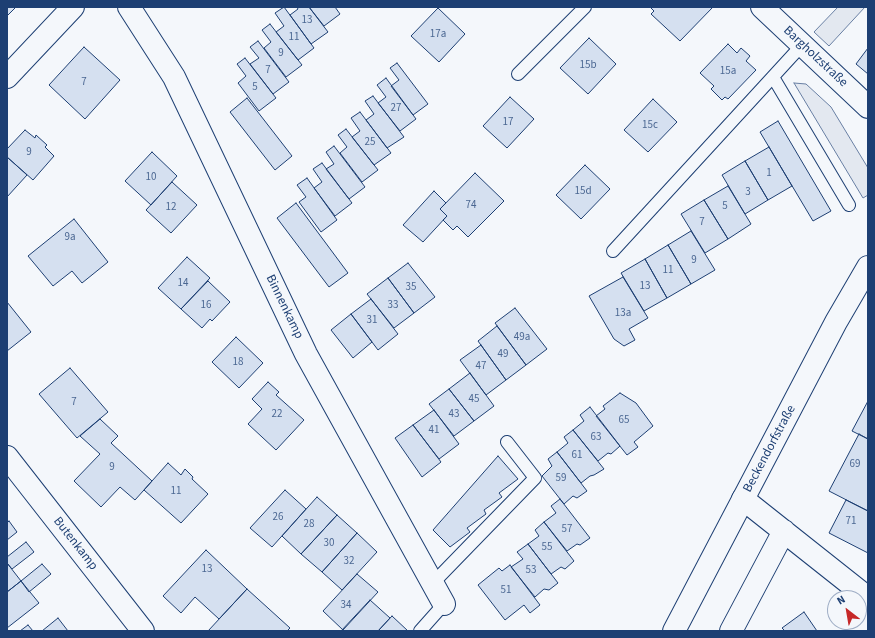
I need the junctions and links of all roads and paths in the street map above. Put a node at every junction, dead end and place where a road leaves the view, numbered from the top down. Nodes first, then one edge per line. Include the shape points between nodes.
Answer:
1 (73, 7) edge
2 (129, 7) edge
3 (585, 7) edge
4 (762, 7) edge
5 (802, 45) junction
6 (518, 74) dead end
7 (7, 77) edge
8 (772, 77) junction
9 (868, 107) edge
10 (849, 205) dead end
11 (612, 251) dead end
12 (868, 268) edge
13 (507, 442) dead end
14 (7, 457) edge
15 (743, 499) junction
16 (784, 531) junction
17 (433, 583) junction
18 (868, 598) edge
19 (444, 604) joint
20 (143, 631) edge
21 (420, 631) edge
22 (674, 631) edge
23 (731, 631) edge

1 - 7 street
2 - 17 street, Binnenkamp via 174,77 306,354
3 - 6 lane
4 - 5 street, Bargholzstraße
5 - 8 lane
5 - 9 street, Bargholzstraße
8 - 10 lane
8 - 11 lane
12 - 15 street, Beckendorfstraße via 836,322
13 - 17 lane via 535,478
14 - 20 street, Butenkamp
15 - 16 street
15 - 22 street, Beckendorfstraße
16 - 18 street
16 - 23 street
17 - 19 street, Binnenkamp
19 - 21 lane

